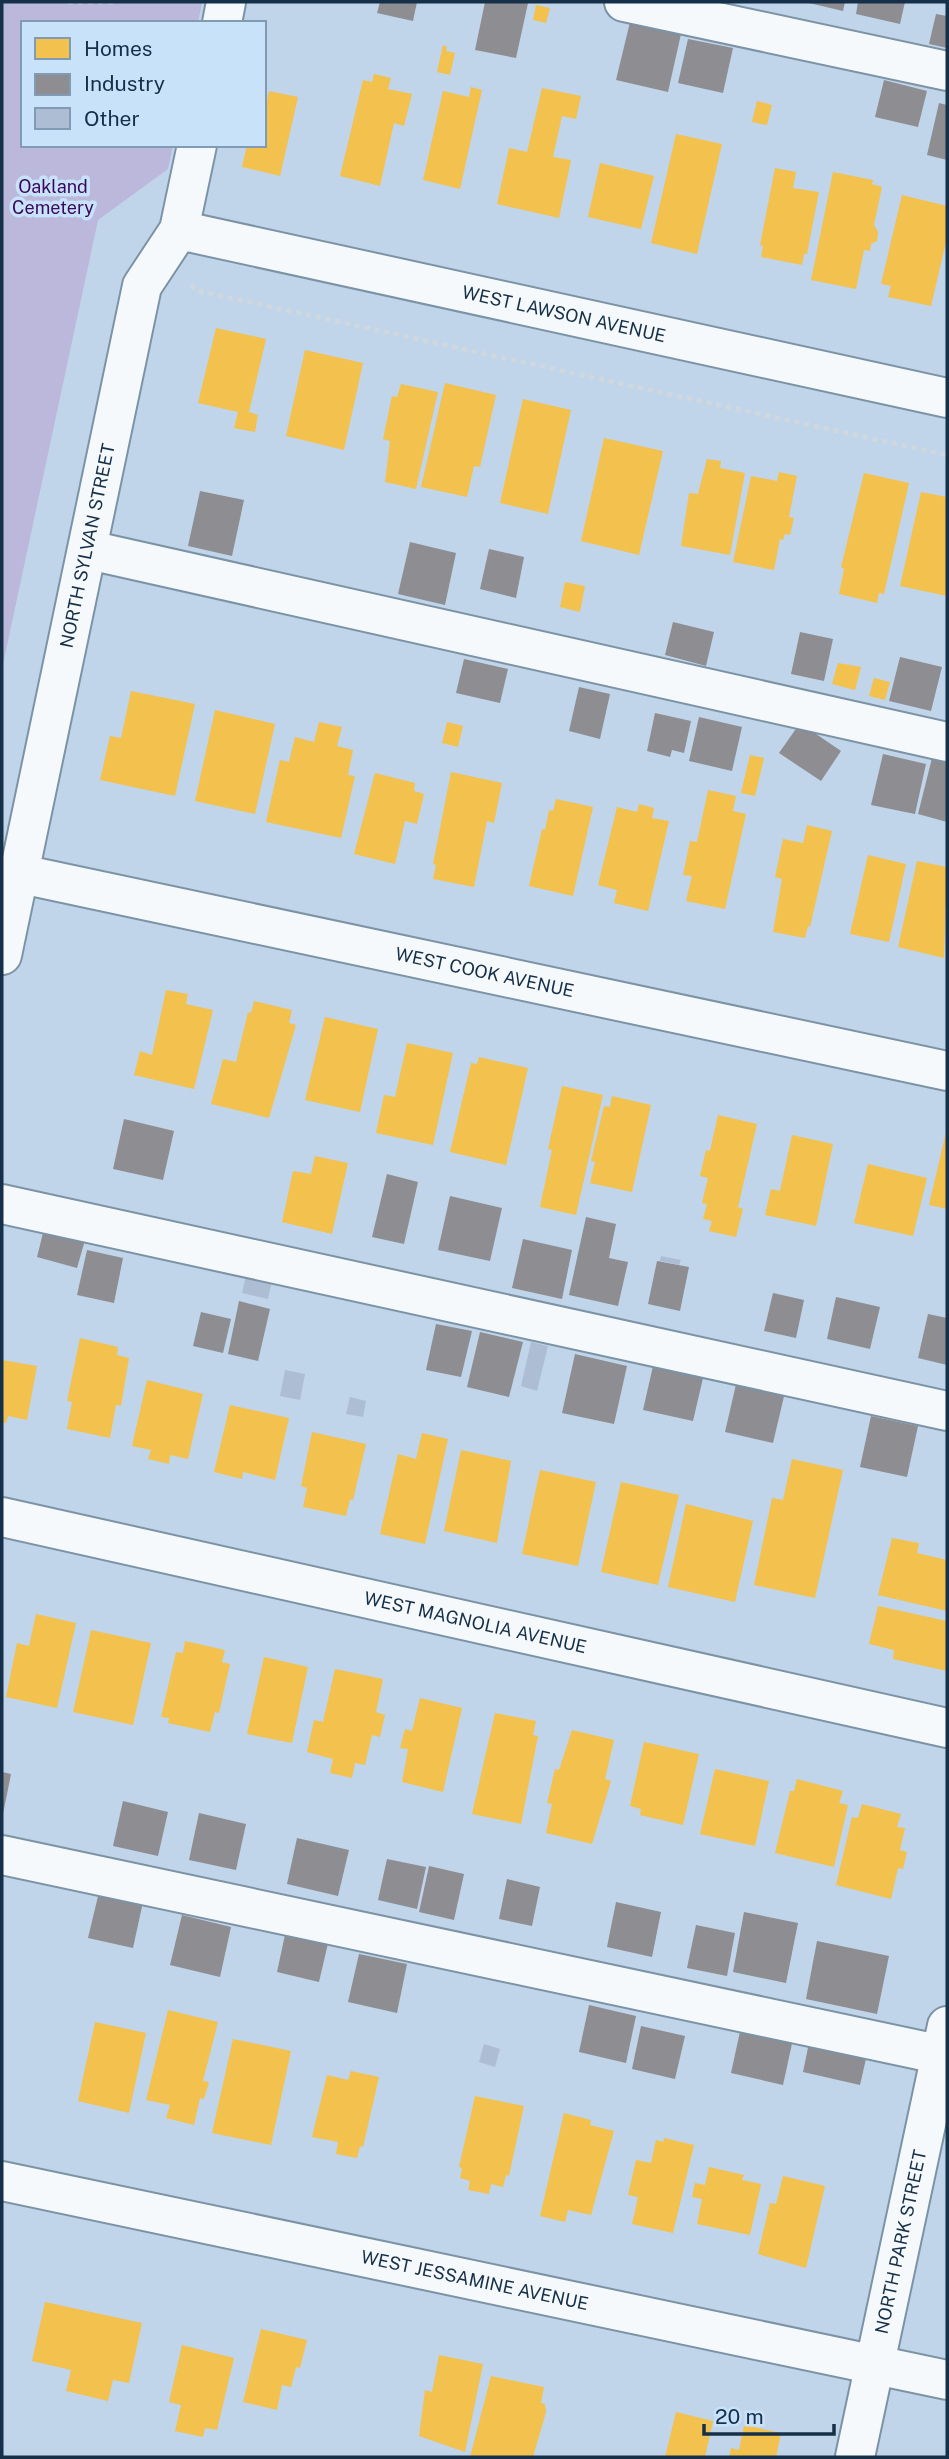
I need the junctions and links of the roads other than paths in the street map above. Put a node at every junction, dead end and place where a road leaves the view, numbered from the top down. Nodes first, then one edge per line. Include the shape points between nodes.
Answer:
1 (226, 2) edge
2 (624, 2) edge
3 (222, 21) edge
4 (947, 71) edge
5 (197, 147) edge
6 (179, 230) junction
7 (947, 398) edge
8 (89, 550) junction
9 (947, 743) edge
10 (21, 874) junction
11 (2, 955) edge
12 (947, 1071) edge
13 (2, 1204) edge
14 (947, 1411) edge
15 (2, 1517) edge
16 (947, 1728) edge
17 (2, 1855) edge
18 (945, 2045) edge
19 (2, 2181) edge
20 (874, 2364) junction
21 (947, 2380) edge
22 (855, 2457) edge

1 - 3 street
2 - 4 street
5 - 6 street, NORTH SYLVAN STREET
6 - 7 street, WEST LAWSON AVENUE
6 - 8 street, NORTH SYLVAN STREET via 142,286
8 - 9 street
8 - 10 street, NORTH SYLVAN STREET
10 - 11 street, NORTH SYLVAN STREET
10 - 12 street, WEST COOK AVENUE
13 - 14 street
15 - 16 street, WEST MAGNOLIA AVENUE
17 - 18 street
18 - 20 street, NORTH PARK STREET
19 - 20 street, WEST JESSAMINE AVENUE
20 - 21 street, WEST JESSAMINE AVENUE
20 - 22 street, NORTH PARK STREET

